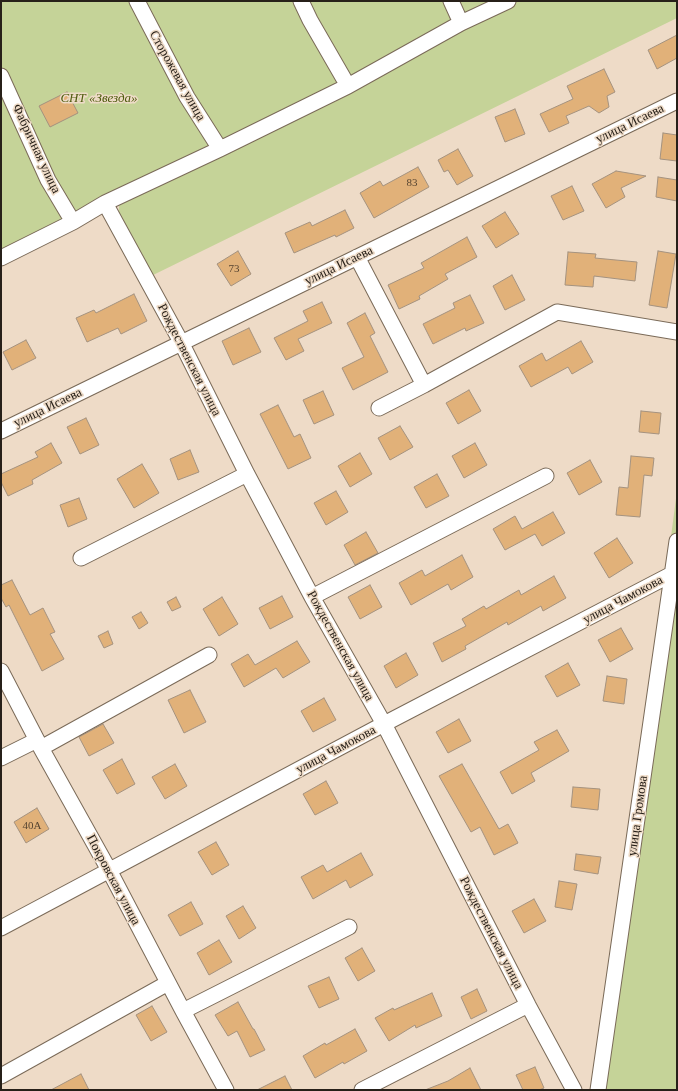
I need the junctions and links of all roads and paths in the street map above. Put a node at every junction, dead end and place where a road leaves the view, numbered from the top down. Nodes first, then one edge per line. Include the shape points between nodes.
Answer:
1 (137, 1) edge
2 (301, 1) edge
3 (451, 1) edge
4 (508, 1) edge
5 (461, 24) junction
6 (1, 76) edge
7 (348, 86) junction
8 (677, 102) edge
9 (220, 149) junction
10 (105, 203) junction
11 (73, 222) junction
12 (357, 257) junction
13 (1, 258) edge
14 (677, 332) edge
15 (181, 342) junction
16 (424, 385) junction
17 (379, 408) dead end
18 (1, 431) edge
19 (247, 474) junction
20 (546, 476) dead end
21 (677, 541) edge
22 (81, 558) dead end
23 (672, 574) junction
24 (312, 597) junction
25 (209, 655) dead end
26 (1, 671) edge
27 (384, 724) junction
28 (39, 744) junction
29 (1, 758) edge
30 (109, 870) junction
31 (349, 927) dead end
32 (1, 928) edge
33 (168, 983) junction
34 (528, 1005) junction
35 (182, 1011) junction
36 (1, 1076) edge
37 (226, 1090) edge
38 (362, 1090) edge
39 (574, 1090) edge
40 (598, 1090) edge

1 - 9 street, Сторожевая улица via 187,97
2 - 7 street
3 - 5 street
4 - 5 street
5 - 7 street
6 - 11 street, Фабричная улица via 48,180
7 - 9 street
8 - 12 street, улица Исаева
9 - 10 street
10 - 11 street
10 - 15 street, Рождественская улица
11 - 13 street
12 - 15 street, улица Исаева
12 - 16 street
14 - 16 street via 557,312
15 - 18 street, улица Исаева
15 - 19 street, Рождественская улица
16 - 17 street
19 - 22 street
19 - 24 street, Рождественская улица
20 - 24 street
21 - 23 street, улица Громова
23 - 27 street, улица Чамокова
23 - 40 street, улица Громова
24 - 27 street, Рождественская улица
25 - 28 street
26 - 28 street, Покровская улица
27 - 30 street, улица Чамокова
27 - 34 street, Рождественская улица
28 - 29 street
28 - 30 street, Покровская улица
30 - 32 street, улица Чамокова
30 - 33 street, Покровская улица
31 - 35 street
33 - 35 street, Покровская улица
33 - 36 street
34 - 38 street
34 - 39 street, Рождественская улица
35 - 37 street, Покровская улица

